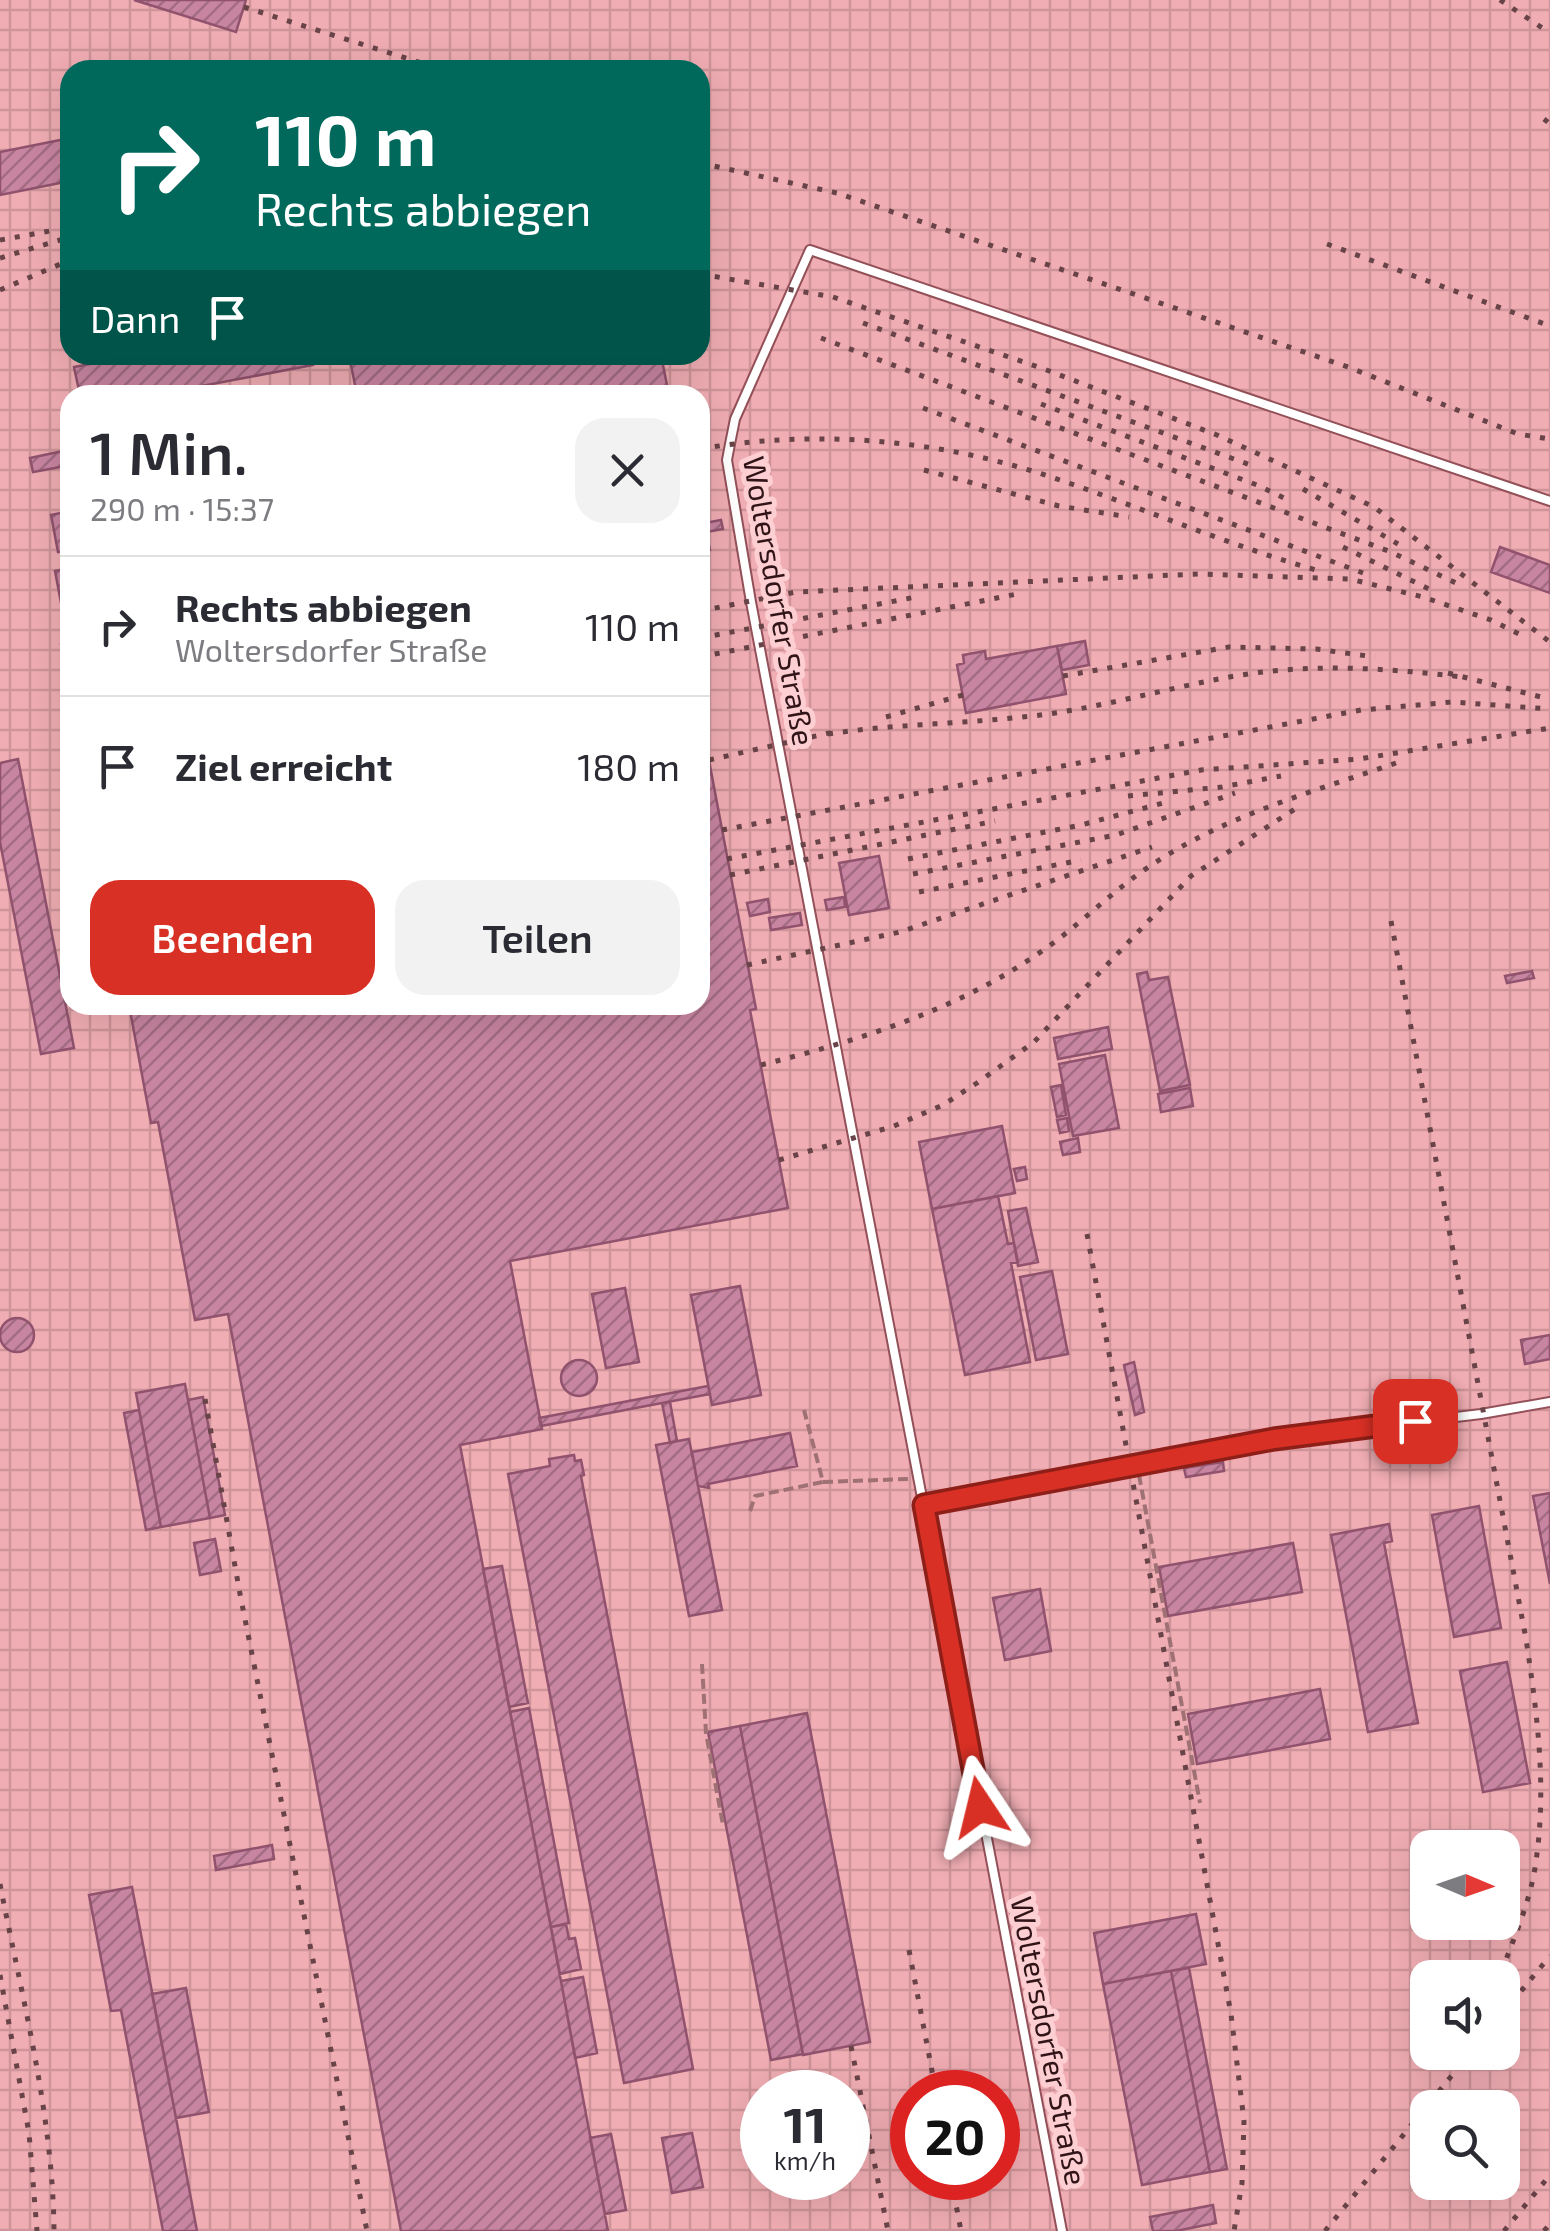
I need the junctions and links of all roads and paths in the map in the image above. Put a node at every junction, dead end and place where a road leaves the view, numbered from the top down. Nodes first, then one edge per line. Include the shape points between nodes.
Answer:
1 (1550, 501) edge
2 (1550, 1402) edge
3 (804, 1410) dead end
4 (1137, 1466) junction
5 (919, 1478) junction
6 (822, 1482) junction
7 (924, 1505) junction
8 (750, 1511) dead end
9 (702, 1664) dead end
10 (1200, 1803) dead end
11 (723, 1825) dead end
12 (1062, 2231) edge

1 - 5 lane, Woltersdorfer Straße via 810,250 735,418 728,460
2 - 4 lane via 1274,1439
3 - 6 path
4 - 7 lane
4 - 10 path
5 - 6 path
5 - 7 lane, Woltersdorfer Straße
6 - 8 path via 755,1496
7 - 12 lane, Woltersdorfer Straße
9 - 11 path

